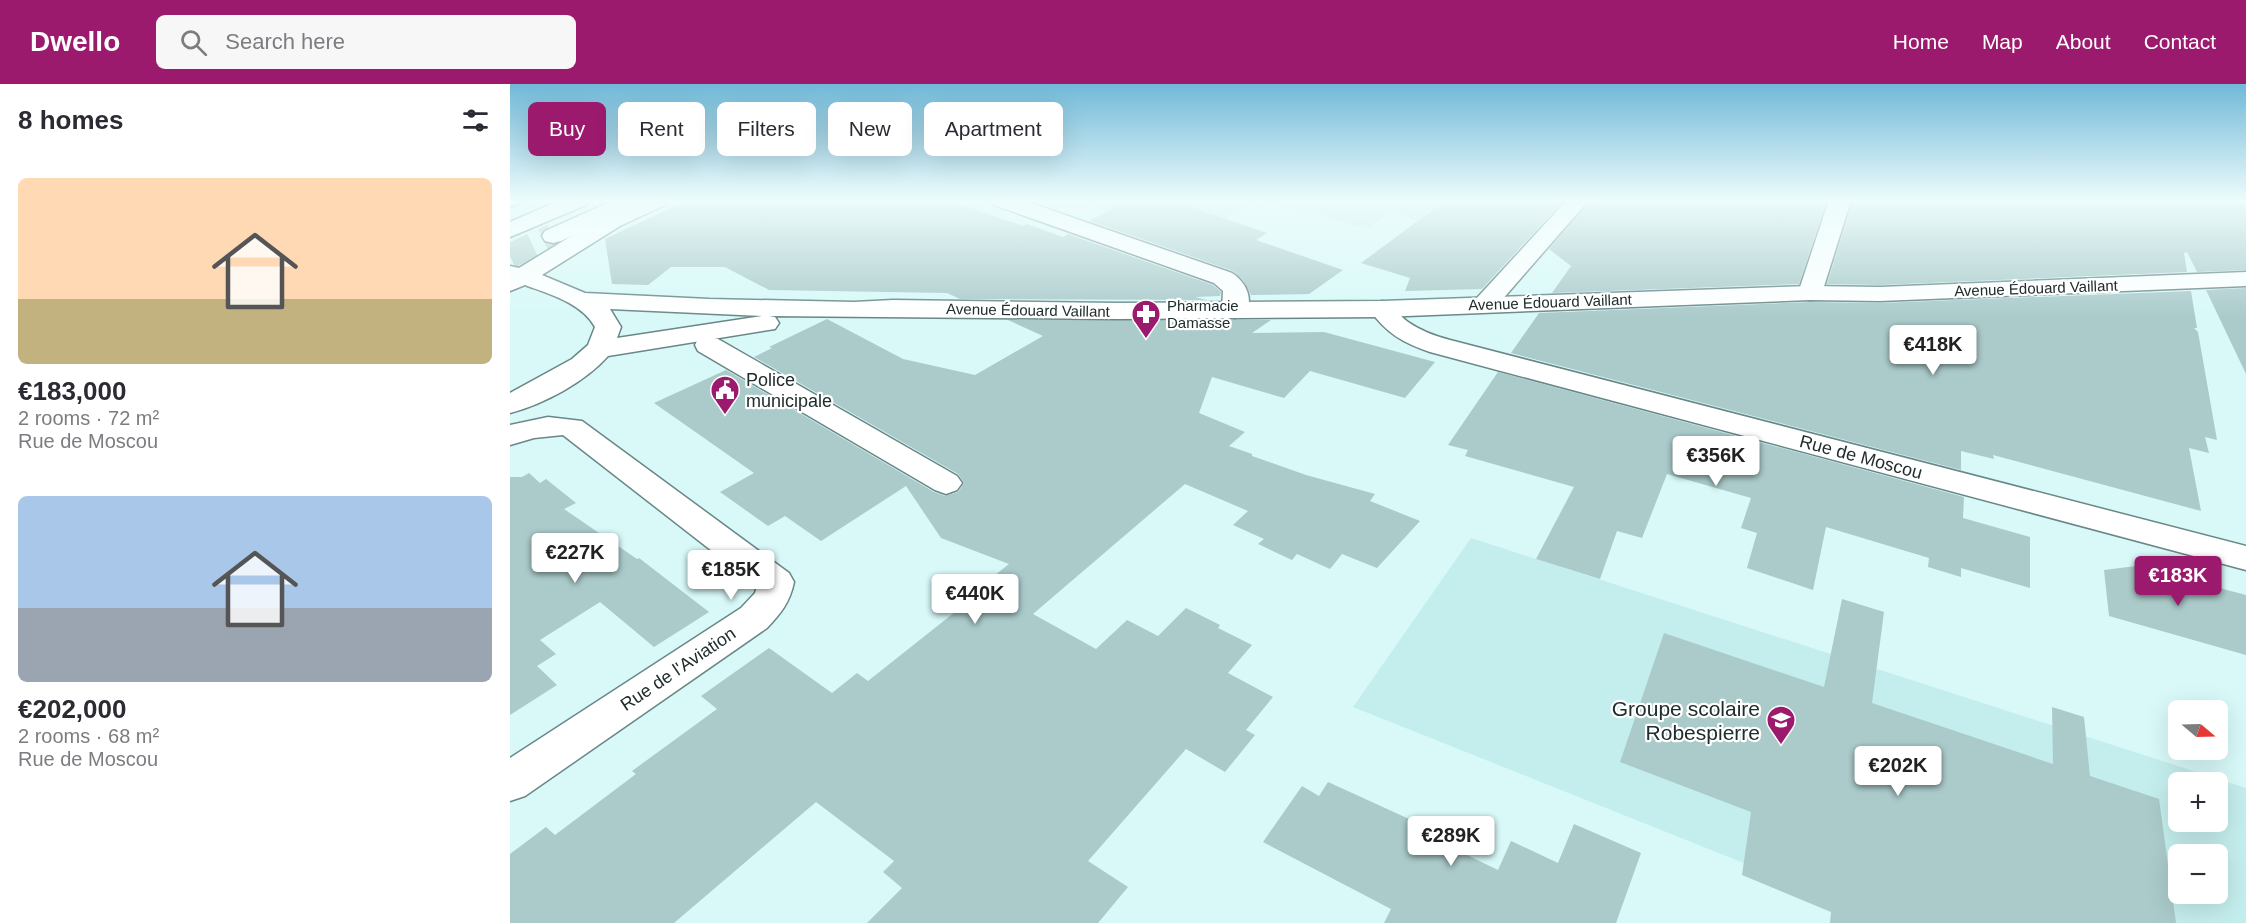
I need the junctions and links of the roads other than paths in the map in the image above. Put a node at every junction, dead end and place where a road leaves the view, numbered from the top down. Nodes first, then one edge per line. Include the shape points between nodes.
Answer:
1 (581, 239) edge
2 (1113, 239) edge
3 (1543, 239) edge
4 (1827, 239) edge
5 (515, 278) edge
6 (2246, 279) edge
7 (1810, 293) junction
8 (582, 300) junction
9 (1485, 304) junction
10 (1382, 309) junction
11 (854, 310) junction
12 (1235, 310) junction
13 (708, 345) dead end
14 (599, 349) junction
15 (510, 404) edge
16 (510, 436) edge
17 (946, 483) dead end
18 (2246, 558) edge
19 (510, 782) edge

1 - 5 main road
2 - 12 main road via 1223,278 1233,284 1237,294
3 - 9 main road
4 - 7 main road
5 - 8 main road
6 - 7 main road, Avenue Édouard Vaillant via 1880,294
7 - 9 main road, Avenue Édouard Vaillant
8 - 11 main road, Avenue Édouard Vaillant
8 - 14 main road via 598,311 608,327
9 - 10 main road, Avenue Édouard Vaillant
10 - 12 main road, Avenue Édouard Vaillant
10 - 18 main road, Rue de Moscou via 1402,331 1440,346
11 - 12 main road, Avenue Édouard Vaillant
11 - 14 main road, Avenue Édouard Vaillant
13 - 17 main road
14 - 15 main road via 564,376
16 - 19 main road, Rue de l'Aviation via 545,427 571,427 776,582 772,599 754,618

